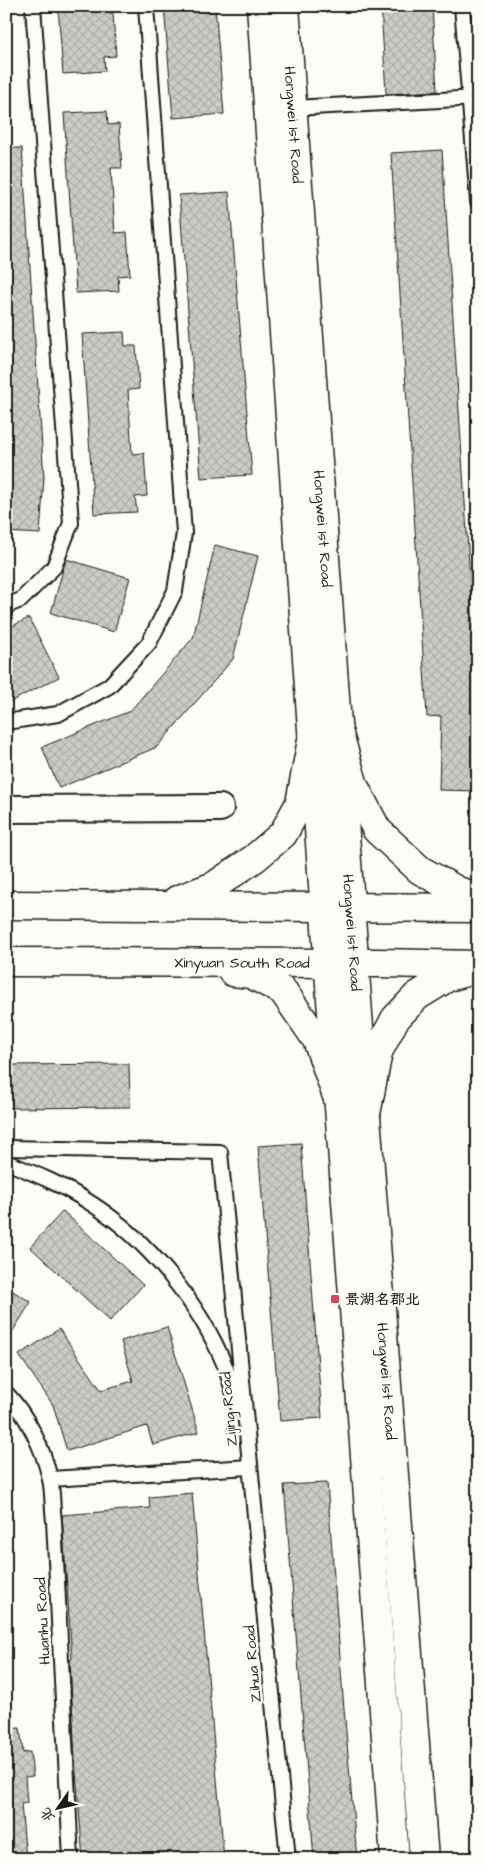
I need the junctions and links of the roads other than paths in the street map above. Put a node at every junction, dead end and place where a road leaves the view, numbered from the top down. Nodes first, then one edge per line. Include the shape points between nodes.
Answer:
1 (34, 6) edge
2 (146, 6) edge
3 (261, 6) edge
4 (285, 6) edge
5 (462, 6) edge
6 (474, 98) edge
7 (293, 108) junction
8 (478, 202) edge
9 (6, 606) edge
10 (6, 722) edge
11 (338, 731) junction
12 (312, 740) junction
13 (220, 808) dead end
14 (6, 809) edge
15 (478, 898) edge
16 (6, 905) edge
17 (158, 906) junction
18 (324, 906) junction
19 (351, 906) junction
20 (478, 908) edge
21 (6, 962) edge
22 (177, 963) junction
23 (328, 963) junction
24 (355, 963) junction
25 (478, 967) edge
26 (338, 1099) junction
27 (366, 1114) junction
28 (6, 1148) edge
29 (6, 1162) edge
30 (6, 1393) edge
31 (250, 1467) junction
32 (50, 1479) junction
33 (71, 1859) edge
34 (288, 1859) edge
35 (395, 1859) edge
36 (424, 1859) edge

1 - 9 lane via 70,524 54,568 22,600
2 - 10 lane via 184,533 175,591 150,644 109,686 58,714
3 - 12 main road, Hongwei 1st Road
4 - 7 main road, Hongwei 1st Road
5 - 6 lane
6 - 7 lane
6 - 8 lane
7 - 11 main road, Hongwei 1st Road
11 - 15 main road via 354,786 377,830 420,870
11 - 19 main road, Hongwei 1st Road
12 - 17 main road via 300,803 283,834 214,886
12 - 18 main road, Hongwei 1st Road
13 - 14 street
16 - 17 main road
17 - 18 main road
18 - 19 main road
18 - 23 main road, Hongwei 1st Road
19 - 20 main road
19 - 24 main road, Hongwei 1st Road
21 - 22 main road, Xinyuan South Road
22 - 23 main road, Xinyuan South Road
22 - 26 main road via 251,974 283,991 318,1040
23 - 24 main road, Xinyuan South Road
23 - 26 main road, Hongwei 1st Road
24 - 25 main road, Xinyuan South Road
24 - 27 main road, Hongwei 1st Road
25 - 27 main road via 448,977 417,996 395,1019 378,1052
26 - 35 main road, Hongwei 1st Road
27 - 36 main road, Hongwei 1st Road
28 - 31 lane, Zijing Road via 220,1152
29 - 31 lane, Zijing Road via 46,1178 92,1204 134,1236 170,1275 200,1318 224,1365 241,1414
30 - 32 lane, Huanhu Road via 16,1402 37,1439
31 - 32 lane
31 - 34 lane, Zihua Road
32 - 33 lane, Huanhu Road

